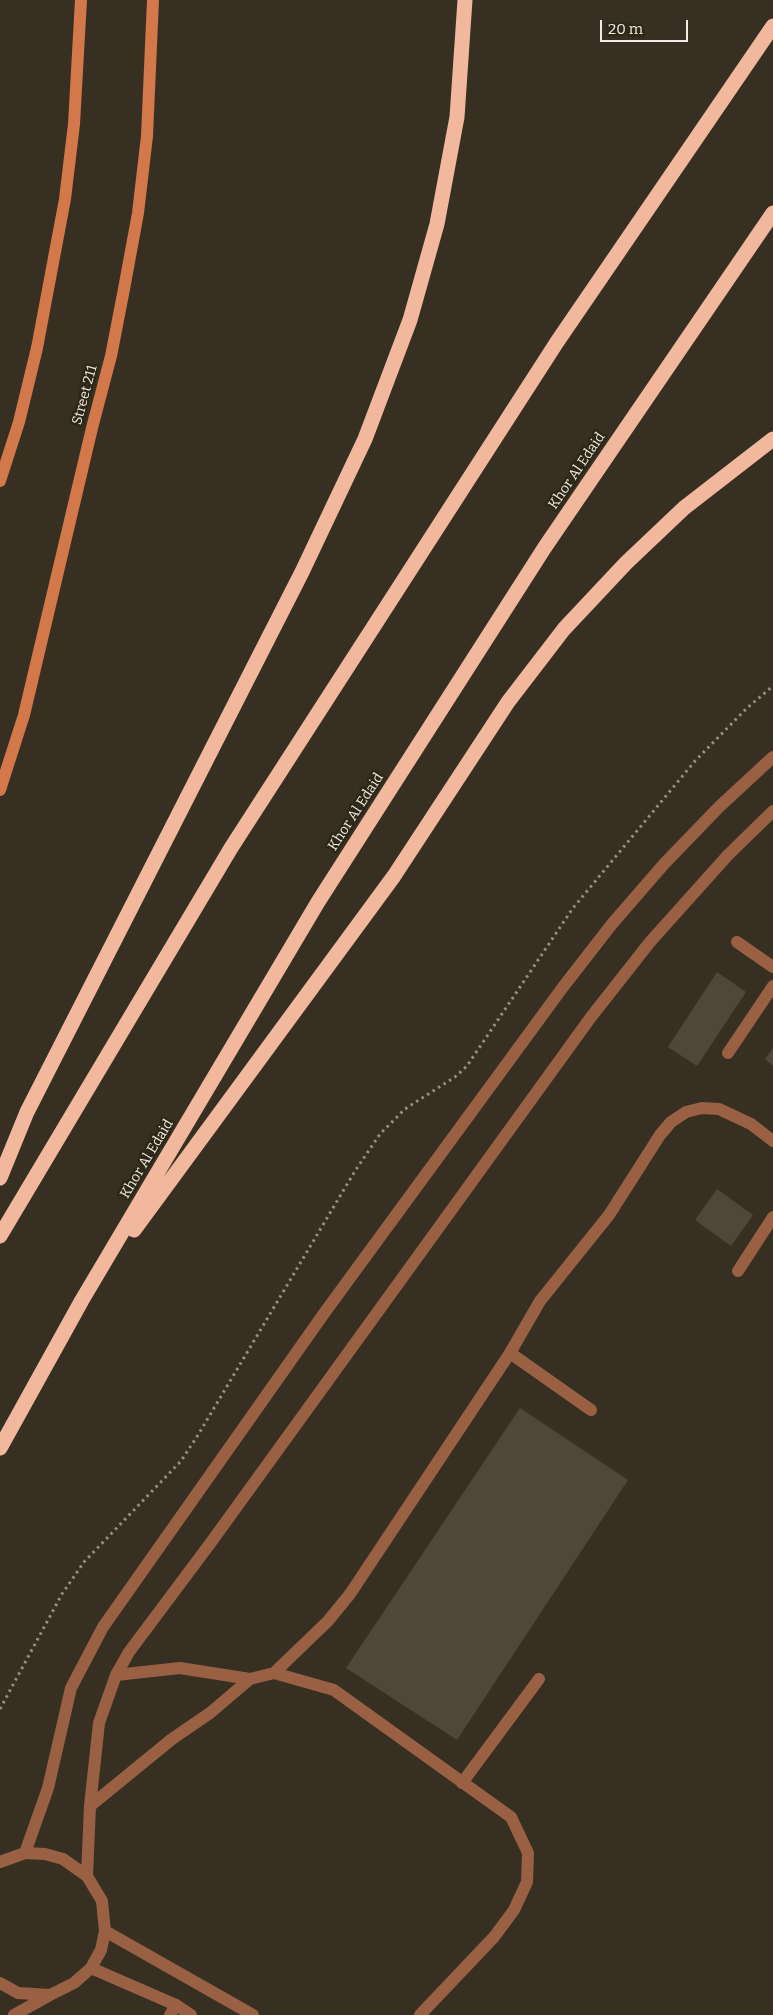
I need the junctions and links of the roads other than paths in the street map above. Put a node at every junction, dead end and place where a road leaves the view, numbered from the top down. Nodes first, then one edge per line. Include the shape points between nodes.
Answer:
1 (81, 0) edge
2 (153, 0) edge
3 (465, 0) edge
4 (773, 26) edge
5 (773, 213) edge
6 (773, 439) edge
7 (0, 481) edge
8 (773, 757) edge
9 (0, 790) edge
10 (773, 812) edge
11 (737, 942) dead end
12 (773, 968) edge
13 (773, 986) edge
14 (728, 1053) dead end
15 (773, 1141) edge
16 (0, 1178) edge
17 (773, 1217) edge
18 (0, 1236) edge
19 (738, 1271) dead end
20 (82, 1300) junction
21 (510, 1353) junction
22 (591, 1410) dead end
23 (0, 1448) edge
24 (274, 1673) junction
25 (116, 1675) junction
26 (250, 1679) junction
27 (539, 1679) dead end
28 (462, 1783) junction
29 (90, 1806) junction
30 (25, 1854) junction
31 (0, 1862) edge
32 (87, 1876) junction
33 (105, 1931) junction
34 (91, 1968) junction
35 (0, 1983) edge
36 (50, 1995) junction
37 (173, 2010) edge
38 (14, 2015) edge
39 (192, 2015) edge
40 (253, 2015) edge
41 (420, 2015) edge

1 - 7 main road via 74,124 65,199 37,348
2 - 9 main road, Street 211 via 147,136 138,213 111,356 24,714
3 - 16 highway via 457,117 437,224 410,320 365,439 302,572 28,1112
4 - 18 highway via 557,342 231,848
5 - 20 highway, Khor Al Edaid via 545,547 318,902
6 - 20 highway via 684,508 564,629 508,702 394,876
8 - 30 street via 718,807 664,864 575,971 325,1312 103,1627 71,1688 48,1788
10 - 25 street via 728,855 650,942 591,1017 154,1618
11 - 12 street
13 - 14 street
15 - 21 street via 735,1115 719,1109 694,1110 671,1122 609,1215 540,1301
17 - 19 street
20 - 23 highway, Khor Al Edaid
21 - 22 street
21 - 24 street via 350,1594 328,1621
24 - 26 street
24 - 28 street via 334,1690
25 - 26 street via 180,1668
25 - 29 street via 99,1724
26 - 29 street
27 - 28 street
28 - 41 street via 511,1817 528,1853 527,1882 514,1910 494,1937
29 - 32 street
30 - 31 street
30 - 32 street via 45,1854 63,1859
32 - 33 street via 102,1901
33 - 34 street
33 - 40 street
34 - 36 street via 74,1983
34 - 37 street
35 - 36 street via 18,1993
36 - 38 street
37 - 39 street

